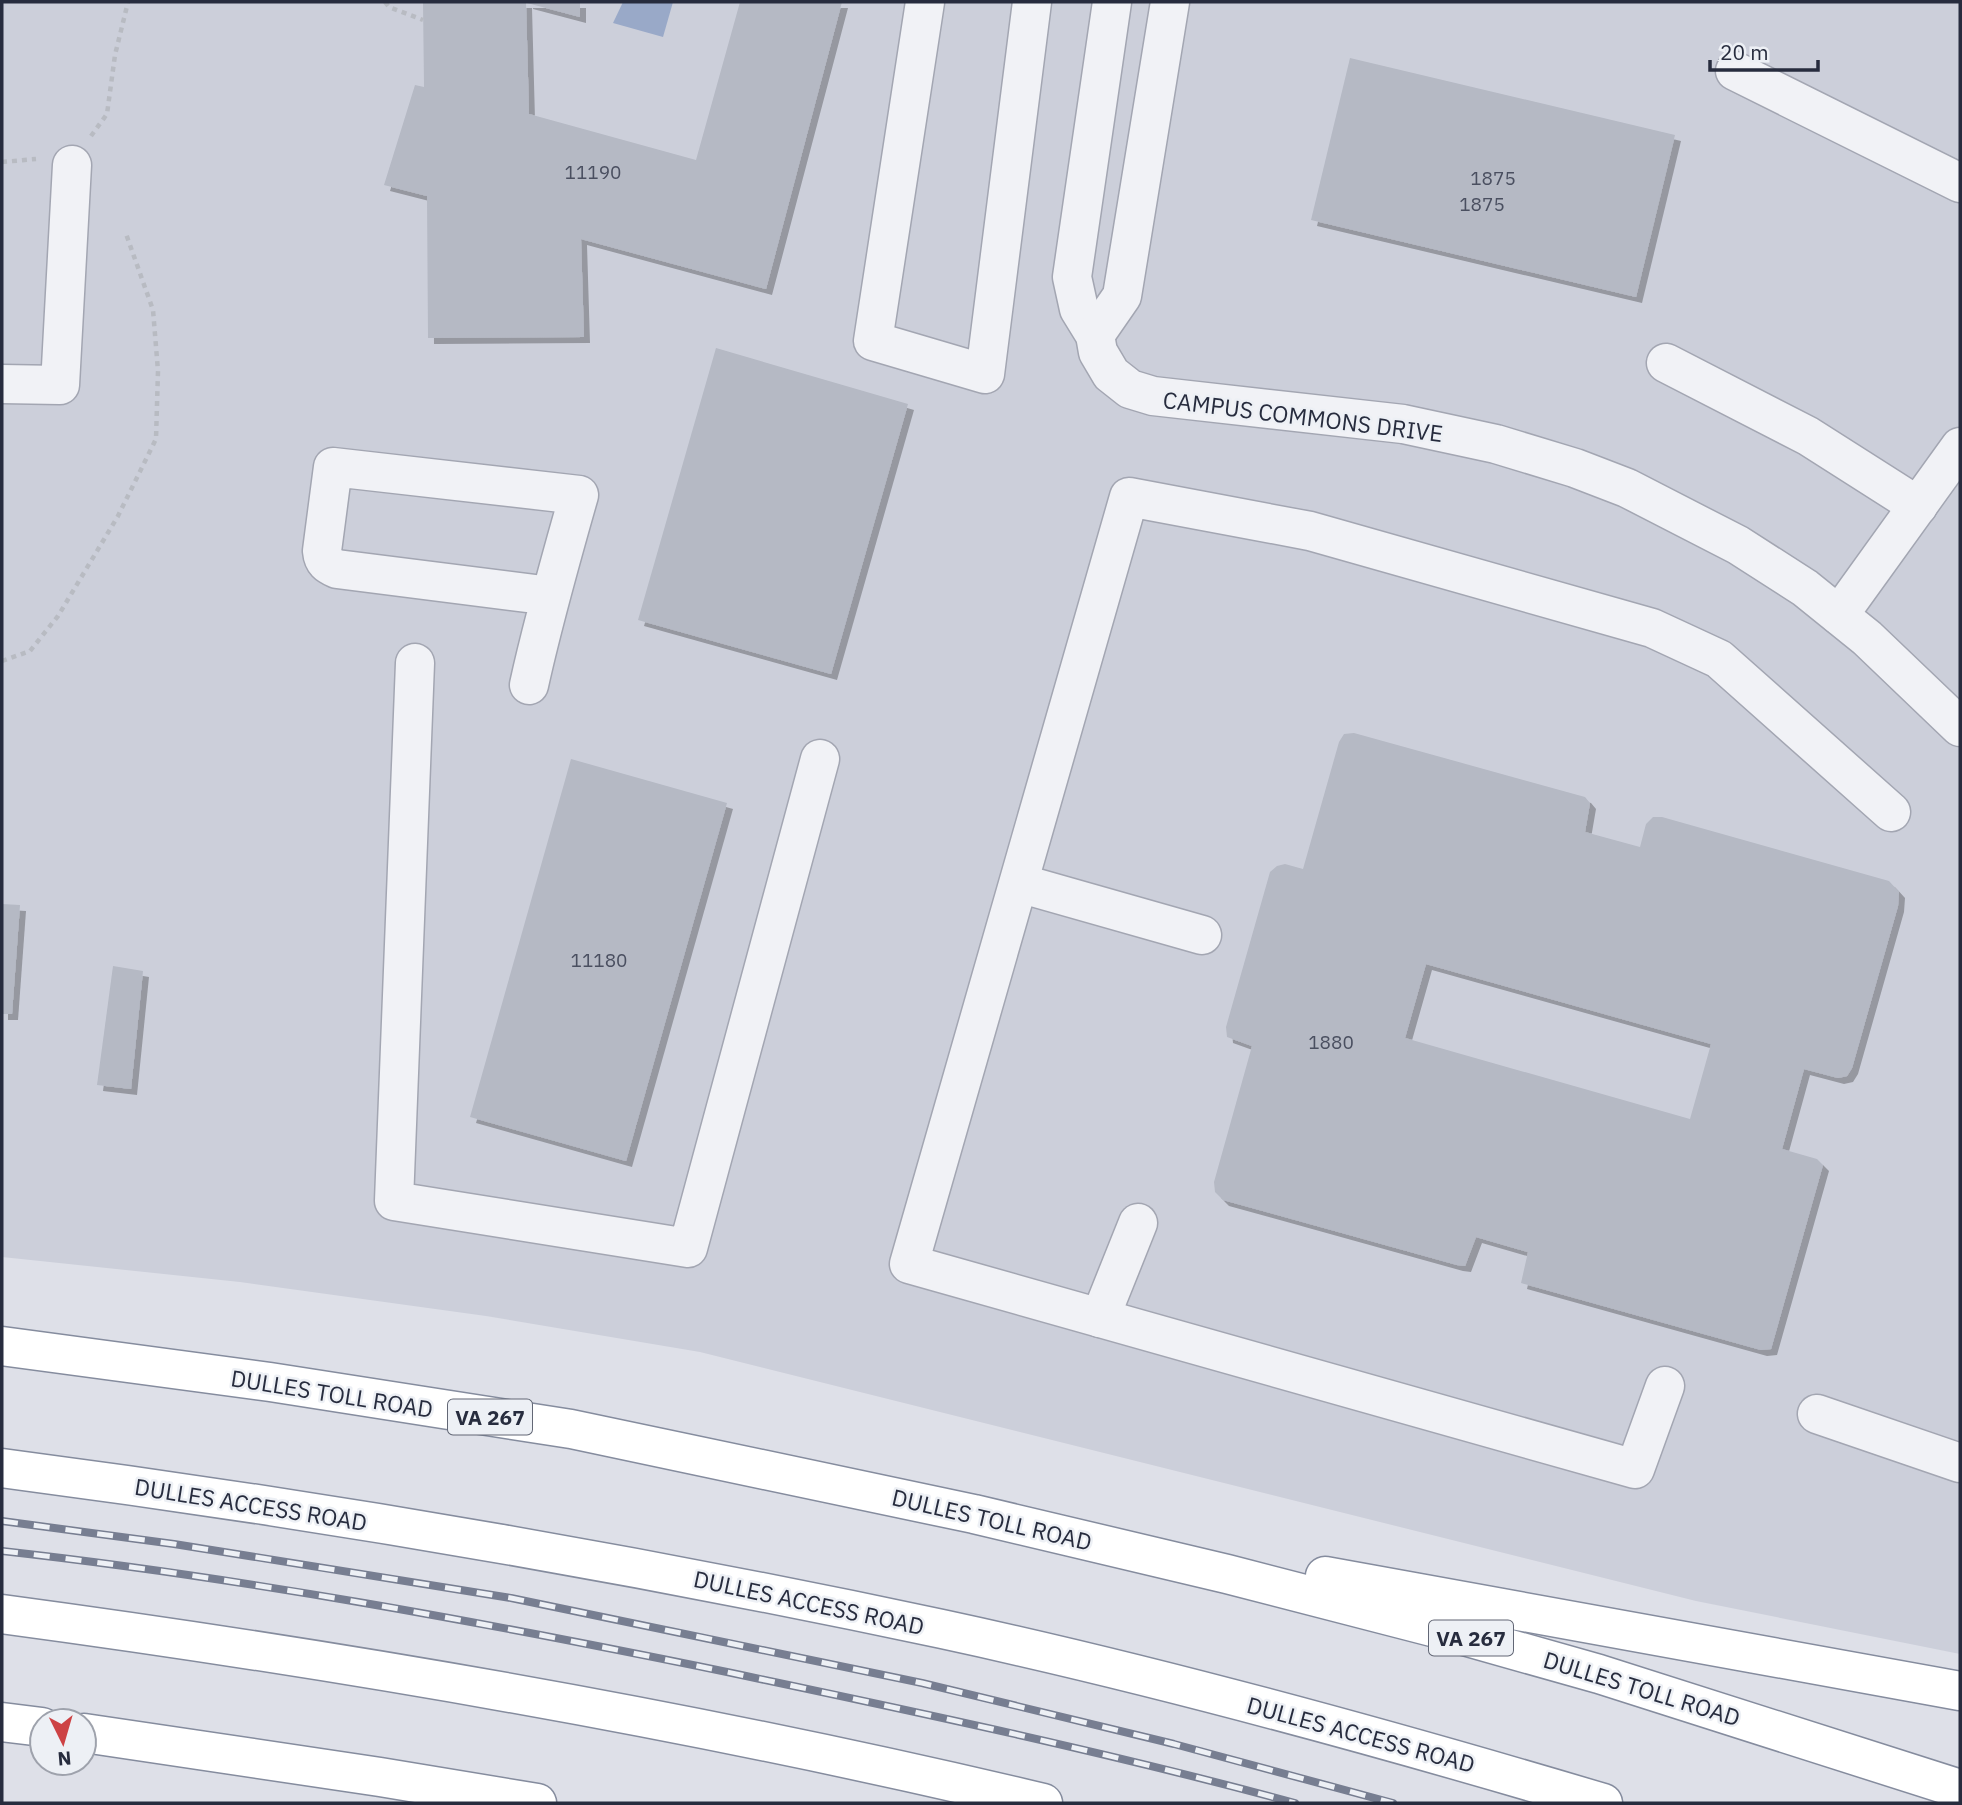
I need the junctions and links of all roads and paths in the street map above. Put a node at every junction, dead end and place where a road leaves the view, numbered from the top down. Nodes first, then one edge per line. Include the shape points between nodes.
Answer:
1 (128, 2) edge
2 (385, 2) edge
3 (925, 2) edge
4 (1032, 2) edge
5 (1112, 2) edge
6 (1170, 2) edge
7 (423, 20) dead end
8 (1735, 71) dead end
9 (69, 154) junction
10 (2, 162) edge
11 (1960, 183) edge
12 (125, 231) dead end
13 (1095, 335) junction
14 (1666, 363) dead end
15 (2, 384) edge
16 (1960, 447) edge
17 (1917, 506) junction
18 (551, 596) junction
19 (1839, 615) junction
20 (2, 661) edge
21 (415, 663) dead end
22 (529, 685) dead end
23 (1960, 727) edge
24 (820, 759) dead end
25 (1891, 812) dead end
26 (1019, 883) junction
27 (1202, 934) dead end
28 (1138, 1223) dead end
29 (1100, 1318) junction
30 (2, 1346) edge
31 (1665, 1386) dead end
32 (1817, 1414) dead end
33 (1960, 1463) edge
34 (2, 1468) edge
35 (974, 1514) junction
36 (2, 1615) edge
37 (1960, 1691) edge
38 (2, 1722) edge
39 (28, 1725) edge
40 (98, 1735) edge
41 (209, 1751) junction
42 (1960, 1789) edge
43 (409, 1803) edge
44 (537, 1803) edge
45 (1043, 1803) edge
46 (1603, 1803) edge

1 - 9 path via 107,114
2 - 7 path
3 - 4 street via 873,341 985,374
5 - 13 street, CAMPUS COMMONS DRIVE via 1072,277 1079,309
6 - 13 street via 1122,296
8 - 11 street
9 - 10 path
9 - 15 street via 60,385
12 - 20 path via 153,310 158,370 156,439 118,516 58,616 30,651
13 - 19 street, CAMPUS COMMONS DRIVE via 1098,352 1111,374 1130,388 1153,396 1403,424 1496,444 1601,478 1651,498 1738,545
14 - 17 street via 1808,436
16 - 17 street
17 - 19 street
18 - 18 street via 579,495 333,467 322,551 328,565
18 - 22 street
19 - 23 street, CAMPUS COMMONS DRIVE
21 - 24 street via 394,1201 688,1248
25 - 26 street via 1719,659 1652,628 1310,531 1129,496
26 - 27 street
26 - 29 street via 909,1264
28 - 29 street
29 - 31 street via 1635,1469
30 - 35 highway, DULLES TOLL ROAD / VA 267 via 571,1429
32 - 33 street
34 - 46 highway, DULLES ACCESS ROAD via 456,1535 946,1630 1221,1696
35 - 37 highway
35 - 42 highway, DULLES TOLL ROAD / VA 267 via 1227,1574 1524,1653
36 - 45 highway via 369,1667 630,1713
38 - 39 highway
40 - 41 highway
41 - 43 highway
41 - 44 highway

